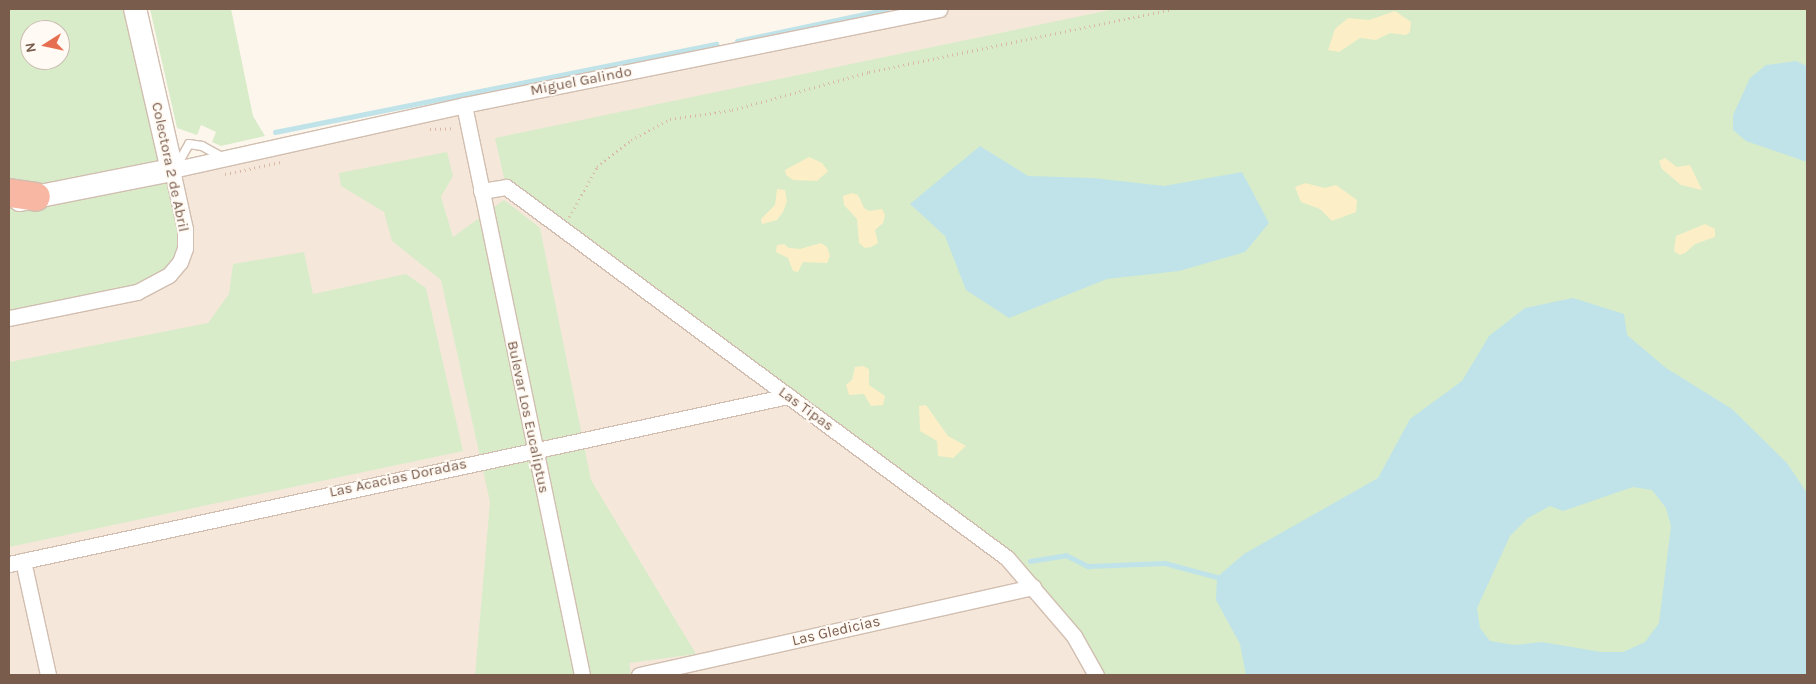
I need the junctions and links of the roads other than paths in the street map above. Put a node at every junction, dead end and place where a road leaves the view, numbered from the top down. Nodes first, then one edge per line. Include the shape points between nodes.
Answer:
1 (135, 9) edge
2 (939, 9) edge
3 (464, 105) junction
4 (224, 158) junction
5 (172, 170) junction
6 (481, 191) junction
7 (9, 193) edge
8 (36, 197) junction
9 (9, 202) edge
10 (9, 318) edge
11 (788, 396) junction
12 (535, 448) junction
13 (16, 563) edge
14 (1033, 587) junction
15 (48, 675) edge
16 (582, 675) edge
17 (639, 675) edge
18 (1096, 675) edge

1 - 5 main road, Colectora 2 de Abril
2 - 3 street, Miguel Galindo
3 - 4 street, Miguel Galindo
3 - 6 street, Bulevar Los Eucaliptus
4 - 5 street, Miguel Galindo
4 - 5 lane via 202,146 189,144
5 - 8 main road
5 - 10 street, Colectora 2 de Abril via 185,229 185,248 180,262 169,275 137,292
6 - 11 street, Las Tipas via 506,187
6 - 12 street, Bulevar Los Eucaliptus
7 - 8 highway
8 - 9 main road
11 - 12 street, Las Acacias Doradas
11 - 14 street, Las Tipas via 1007,558
12 - 13 street, Las Acacias Doradas
12 - 16 street, Bulevar Los Eucaliptus
13 - 15 street
14 - 17 street, Las Gledicias
14 - 18 street, Las Tipas via 1074,636

